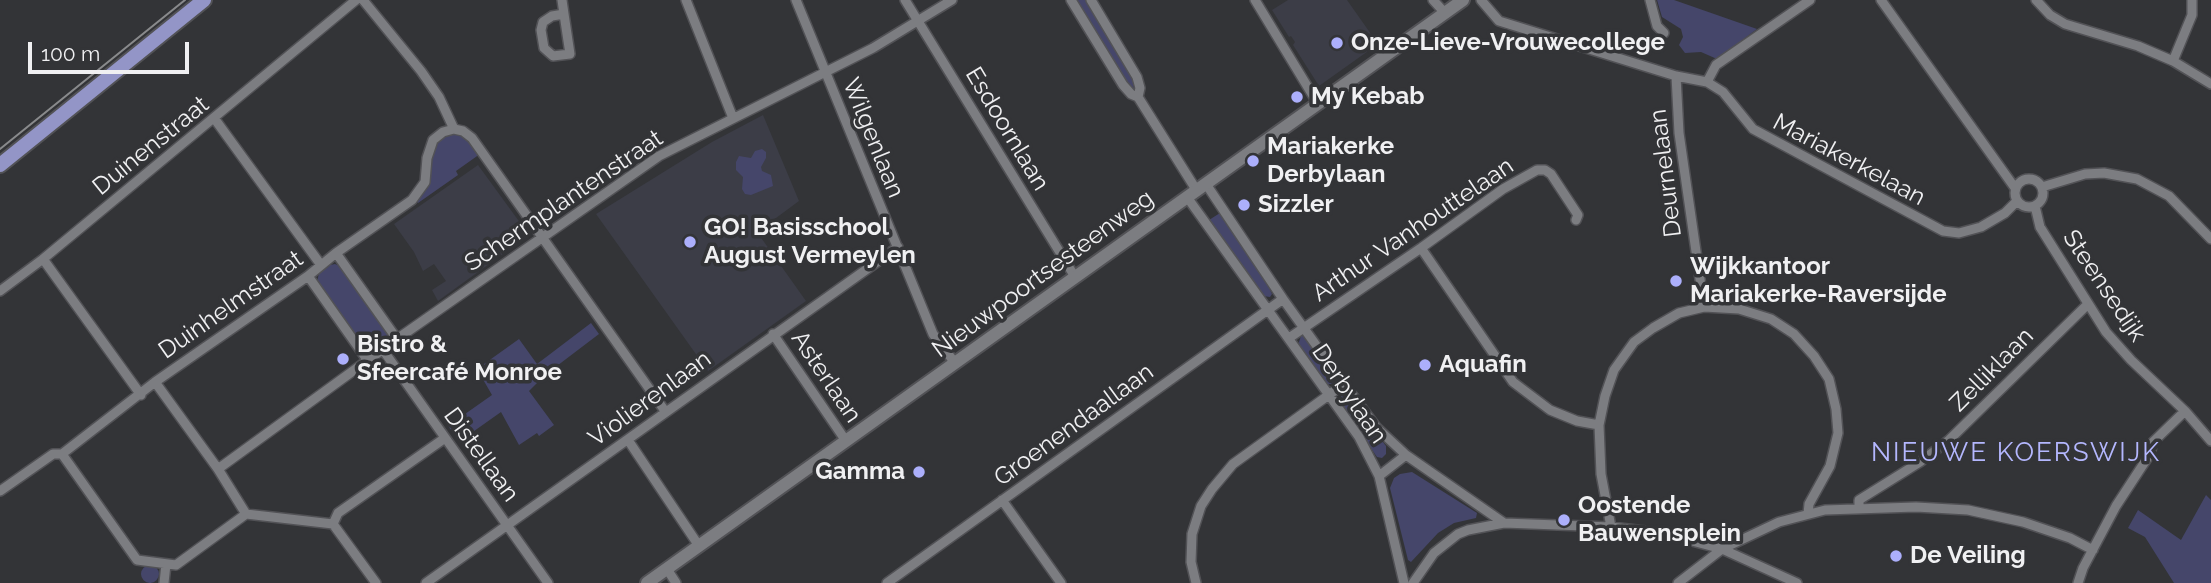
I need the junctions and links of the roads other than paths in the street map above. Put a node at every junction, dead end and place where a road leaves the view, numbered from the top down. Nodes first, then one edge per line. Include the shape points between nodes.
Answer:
1 (204, 0) edge
2 (356, 0) edge
3 (363, 0) edge
4 (562, 0) edge
5 (686, 0) edge
6 (796, 0) edge
7 (905, 0) edge
8 (952, 0) edge
9 (1071, 0) edge
10 (1091, 0) edge
11 (1255, 0) edge
12 (1433, 0) edge
13 (1463, 0) edge
14 (1481, 0) edge
15 (1650, 0) edge
16 (1810, 0) edge
17 (1881, 0) edge
18 (2036, 0) edge
19 (2192, 0) edge
20 (1445, 13) junction
21 (564, 14) junction
22 (919, 21) junction
23 (1664, 33) dead end
24 (2173, 61) junction
25 (826, 74) junction
26 (1676, 76) junction
27 (1707, 82) junction
28 (2211, 84) edge
29 (1138, 97) junction
30 (1318, 104) junction
31 (214, 118) junction
32 (733, 118) junction
33 (454, 129) junction
34 (0, 164) edge
35 (2018, 185) junction
36 (2042, 187) junction
37 (1197, 191) junction
38 (2017, 201) junction
39 (2035, 206) junction
40 (1576, 220) dead end
41 (542, 237) junction
42 (2211, 239) edge
43 (898, 247) junction
44 (1421, 248) junction
45 (336, 253) junction
46 (43, 259) junction
47 (321, 265) junction
48 (308, 276) junction
49 (1075, 277) junction
50 (0, 291) edge
51 (1283, 299) junction
52 (2087, 305) junction
53 (1704, 307) junction
54 (1268, 310) junction
55 (1303, 327) junction
56 (774, 334) junction
57 (1289, 338) junction
58 (397, 339) junction
59 (383, 350) junction
60 (368, 361) junction
61 (955, 363) junction
62 (155, 382) junction
63 (1344, 384) junction
64 (141, 395) junction
65 (1329, 395) junction
66 (666, 411) junction
67 (2185, 411) junction
68 (1599, 425) junction
69 (445, 438) junction
70 (628, 440) junction
71 (846, 441) junction
72 (2211, 441) edge
73 (62, 454) junction
74 (1406, 455) junction
75 (218, 469) junction
76 (1379, 476) junction
77 (0, 491) edge
78 (1002, 500) junction
79 (1859, 508) junction
80 (246, 514) junction
81 (1808, 514) junction
82 (1504, 523) junction
83 (334, 524) junction
84 (508, 525) junction
85 (1611, 527) junction
86 (699, 546) junction
87 (1722, 549) junction
88 (2092, 550) junction
89 (166, 564) junction
90 (667, 569) junction
91 (163, 583) edge
92 (376, 583) edge
93 (426, 583) edge
94 (548, 583) edge
95 (647, 583) edge
96 (676, 583) edge
97 (887, 583) edge
98 (1061, 583) edge
99 (1196, 583) edge
100 (1404, 583) edge
101 (1413, 583) edge
102 (1678, 583) edge
103 (1797, 583) edge
104 (2078, 583) edge

1 - 34 main road
2 - 31 street, Duinenstraat
3 - 33 street via 421,71
4 - 21 street
5 - 32 street
6 - 25 street, Wilgenlaan
7 - 22 street, Esdoornlaan
8 - 22 street, Schermplantenstraat
9 - 29 street via 1123,85
10 - 29 street via 1137,77
11 - 30 street
12 - 20 street
13 - 20 main road, Nieuwpoortsesteenweg
14 - 26 street, Mariakerkelaan via 1499,21
15 - 23 street via 1657,26
16 - 27 street via 1716,65
17 - 35 street
18 - 24 street via 2065,24
19 - 24 street via 2192,15
20 - 30 main road, Nieuwpoortsesteenweg
21 - 21 street via 570,54 553,56 544,48 543,22
22 - 25 street, Schermplantenstraat
22 - 49 street, Esdoornlaan
24 - 28 street
25 - 32 street, Schermplantenstraat
25 - 43 street, Wilgenlaan
26 - 27 street, Mariakerkelaan
26 - 53 street, Deurnelaan via 1679,133
27 - 38 street, Mariakerkelaan via 1723,92 1754,130 1942,231 1959,233 1981,227
29 - 37 street
30 - 37 main road, Nieuwpoortsesteenweg
31 - 46 street, Duinenstraat
31 - 47 street
32 - 41 street, Schermplantenstraat via 659,156
33 - 41 street via 472,138
33 - 45 street, Duinhelmstraat via 433,140 425,182 412,200
35 - 36 street via 2033,180
35 - 38 street
36 - 39 street
36 - 42 street via 2085,174 2137,179 2168,195
37 - 49 main road, Nieuwpoortsesteenweg
37 - 51 street, Derbylaan
37 - 54 street, Derbylaan
38 - 39 street
39 - 52 street, Steensedijk via 2040,227
40 - 44 street, Arthur Vanhouttelaan via 1578,215 1551,174 1537,170
41 - 58 street, Schermplantenstraat
41 - 66 street
43 - 56 street, Violierenlaan
43 - 61 street, Wilgenlaan via 933,334
44 - 55 street, Arthur Vanhouttelaan
44 - 68 street via 1513,382 1550,410
45 - 47 street, Duinhelmstraat
45 - 58 street
46 - 50 street, Duinenstraat
46 - 64 street
47 - 48 street, Duinhelmstraat
48 - 60 street
48 - 62 street, Duinhelmstraat
49 - 61 main road, Nieuwpoortsesteenweg
51 - 54 street, Groenendaallaan
51 - 55 street, Derbylaan
52 - 67 street, Steensedijk via 2131,360
52 - 79 street, Zelliklaan via 1949,440 1859,500
53 - 68 street via 1679,313 1634,342 1614,370
53 - 81 street via 1739,309 1771,319 1794,334 1829,379 1838,433 1830,466
54 - 57 street, Derbylaan
54 - 78 street, Groenendaallaan
55 - 57 street, Arthur Vanhouttelaan
55 - 63 street, Derbylaan
56 - 66 street, Violierenlaan
56 - 71 street, Asterlaan
57 - 65 street, Derbylaan
58 - 59 street, Schermplantenstraat
59 - 60 street, Schermplantenstraat
59 - 69 street, Distellaan
60 - 75 street, Schermplantenstraat
61 - 71 main road, Nieuwpoortsesteenweg
62 - 64 street, Duinhelmstraat
62 - 75 street
63 - 65 street
63 - 74 street, Derbylaan via 1377,428
64 - 73 street, Duinhelmstraat
65 - 76 street, Derbylaan
65 - 99 street via 1233,464 1212,489 1192,534
66 - 70 street, Violierenlaan
67 - 72 street, Steensedijk
67 - 88 street via 2153,442
68 - 85 street via 1601,474
69 - 83 street via 338,513
69 - 84 street, Distellaan
70 - 84 street, Violierenlaan
70 - 86 street
71 - 86 main road, Nieuwpoortsesteenweg
73 - 77 street, Duinhelmstraat via 53,454
73 - 89 street via 137,559
74 - 76 street
74 - 82 street, Derbylaan
75 - 80 street
76 - 100 street, Derbylaan
78 - 97 street, Groenendaallaan
78 - 98 street
79 - 81 street
79 - 88 street via 1968,510 2023,522
80 - 83 street
80 - 89 street via 176,565
81 - 87 street via 1779,522
82 - 85 street
82 - 101 street via 1458,534 1434,553
83 - 92 street
84 - 93 street, Violierenlaan
84 - 94 street, Distellaan
85 - 87 street via 1662,533
86 - 90 main road, Nieuwpoortsesteenweg
87 - 102 street
87 - 103 street
88 - 104 street
89 - 91 street
90 - 95 main road, Nieuwpoortsesteenweg
90 - 96 street

